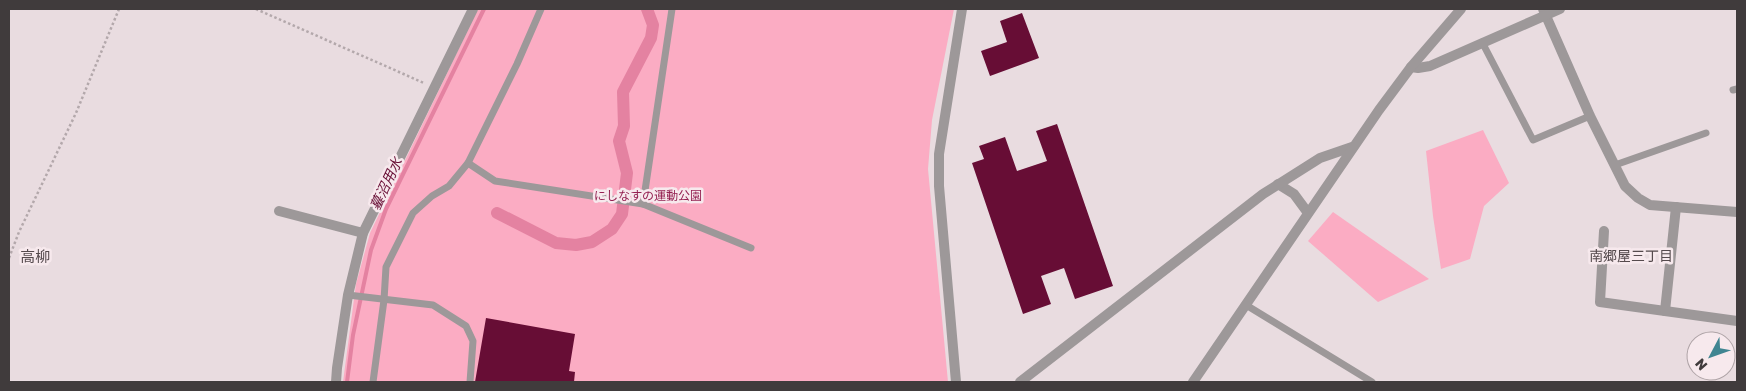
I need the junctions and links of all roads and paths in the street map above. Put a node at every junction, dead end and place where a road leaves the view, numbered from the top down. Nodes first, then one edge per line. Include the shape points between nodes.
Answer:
1 (119, 9) edge
2 (256, 9) edge
3 (473, 9) edge
4 (541, 9) edge
5 (672, 9) edge
6 (962, 9) edge
7 (1460, 9) edge
8 (1560, 9) edge
9 (1544, 12) edge
10 (1482, 42) junction
11 (1411, 68) junction
12 (435, 88) junction
13 (1590, 116) junction
14 (1706, 132) dead end
15 (1352, 147) junction
16 (468, 163) junction
17 (1615, 165) junction
18 (1278, 184) junction
19 (643, 204) junction
20 (1676, 207) junction
21 (279, 211) dead end
22 (1737, 212) edge
23 (1308, 213) junction
24 (1604, 231) dead end
25 (363, 233) junction
26 (751, 248) dead end
27 (9, 258) edge
28 (348, 295) junction
29 (384, 300) junction
30 (1246, 305) junction
31 (1665, 311) junction
32 (1737, 321) edge
33 (336, 382) edge
34 (373, 382) edge
35 (470, 382) edge
36 (956, 382) edge
37 (1020, 382) edge
38 (1193, 382) edge
39 (1372, 382) edge

1 - 27 path via 76,113
2 - 12 path
3 - 12 street
4 - 16 lane
5 - 19 lane
6 - 36 street via 939,154
7 - 11 street
8 - 9 street
9 - 10 street
9 - 13 street
10 - 11 street via 1430,66
10 - 13 lane via 1533,140
11 - 15 street
12 - 25 street
13 - 17 street
14 - 17 lane
15 - 18 street via 1320,158
15 - 23 street
16 - 19 lane via 495,181
16 - 29 lane via 449,186 413,213 386,267
17 - 20 street via 1625,186 1638,198 1650,205
18 - 23 street via 1294,194
18 - 37 street
19 - 26 lane
20 - 22 street
20 - 31 street
21 - 25 street
23 - 30 street
24 - 31 street via 1600,302
25 - 28 street
28 - 29 lane
28 - 33 street
29 - 34 lane
29 - 35 lane via 433,305 466,326 473,341
30 - 38 street
30 - 39 lane
31 - 32 street

